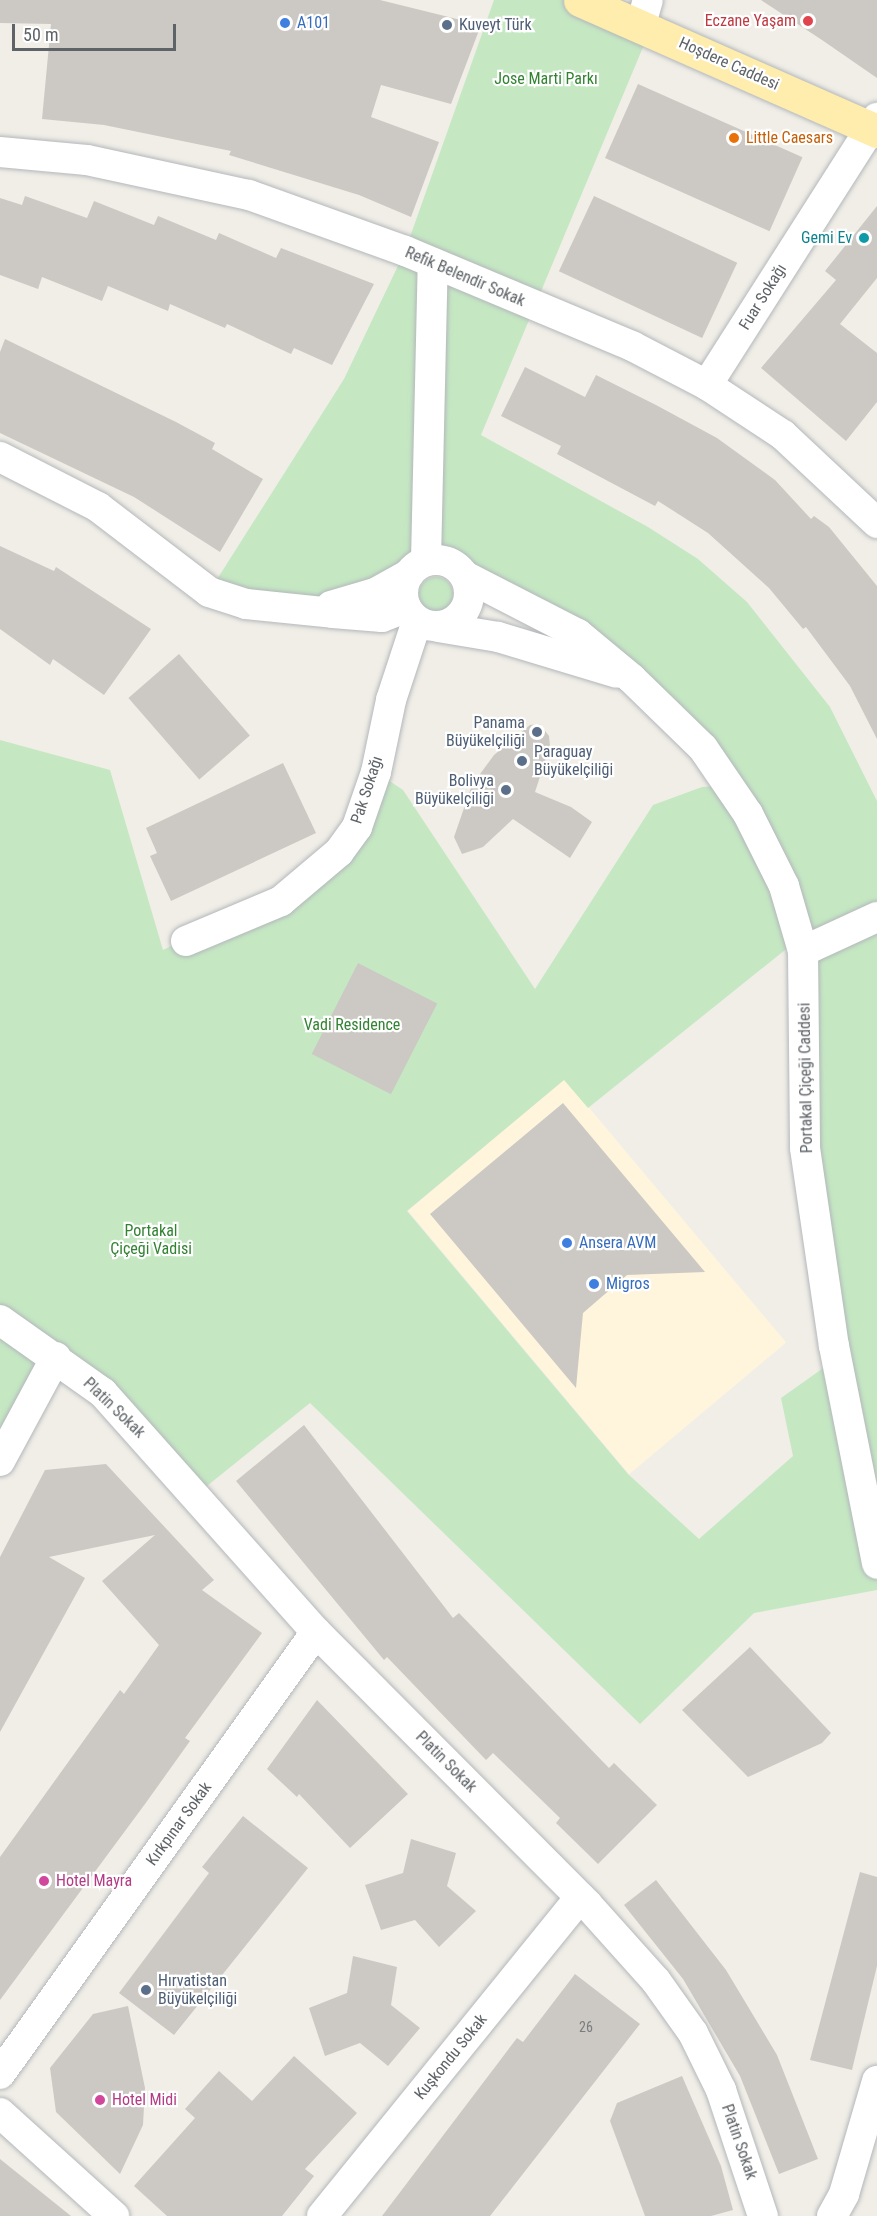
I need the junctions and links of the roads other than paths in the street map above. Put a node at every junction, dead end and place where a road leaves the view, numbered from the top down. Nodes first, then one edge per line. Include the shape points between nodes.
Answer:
1 (580, 0) edge
2 (629, 9) edge
3 (875, 125) edge
4 (0, 152) edge
5 (433, 263) junction
6 (707, 385) junction
7 (0, 457) edge
8 (877, 523) edge
9 (418, 568) junction
10 (465, 576) junction
11 (309, 611) junction
12 (420, 619) junction
13 (631, 678) junction
14 (877, 917) edge
15 (186, 941) dead end
16 (803, 951) junction
17 (0, 1320) edge
18 (56, 1357) junction
19 (0, 1461) edge
20 (877, 1564) edge
21 (316, 1632) junction
22 (580, 1897) junction
23 (0, 2074) edge
24 (877, 2081) edge
25 (0, 2113) edge
26 (114, 2216) edge
27 (322, 2216) edge
28 (763, 2216) edge
29 (832, 2216) edge

1 - 2 main road, Hoşdere Caddesi
2 - 3 main road, Hoşdere Caddesi
3 - 6 street, Fuar Sokağı
4 - 5 street, Refik Belendir Sokak via 87,160 238,192
5 - 6 street, Refik Belendir Sokak via 632,346
5 - 9 street
6 - 8 street, Refik Belendir Sokak via 783,435
7 - 11 street, Portakal Çiçeği Caddesi via 108,513 209,592 246,604
9 - 10 street, Portakal Çiçeği Caddesi via 448,562
9 - 11 street, Portakal Çiçeği Caddesi via 375,593
9 - 12 street via 402,591
10 - 12 street, Portakal Çiçeği Caddesi via 469,587 465,609 449,624
10 - 13 street, Portakal Çiçeği Caddesi via 578,634
11 - 12 street, Portakal Çiçeği Caddesi
12 - 13 street, Portakal Çiçeği Caddesi via 498,637
12 - 15 street, Pak Sokağı via 391,700 376,772 357,827 339,852 281,901
13 - 16 street, Portakal Çiçeği Caddesi via 703,748 748,814 784,886
14 - 16 street
16 - 20 street, Portakal Çiçeği Caddesi via 805,1148 834,1346
17 - 18 street, Platin Sokak
18 - 19 street
18 - 21 street, Platin Sokak via 103,1393
21 - 22 street, Platin Sokak
21 - 23 street, Kırkpınar Sokak
22 - 27 street, Kuşkondu Sokak
22 - 28 street, Platin Sokak via 656,1981 693,2033 721,2090
24 - 29 street via 844,2194
25 - 26 street

